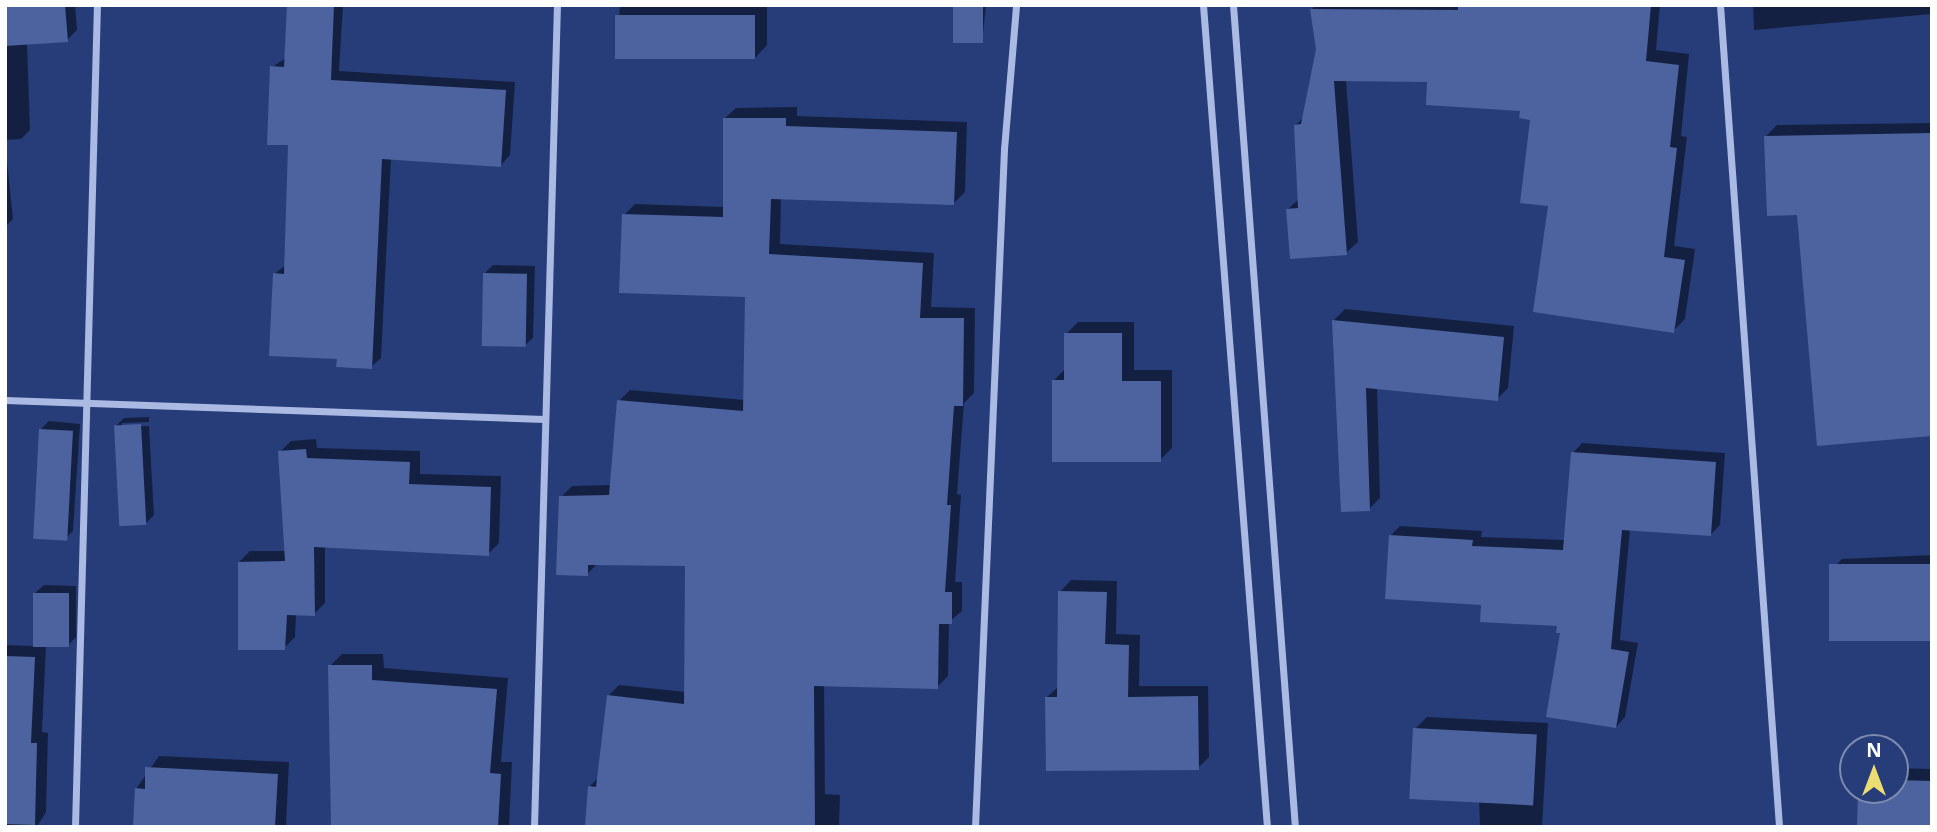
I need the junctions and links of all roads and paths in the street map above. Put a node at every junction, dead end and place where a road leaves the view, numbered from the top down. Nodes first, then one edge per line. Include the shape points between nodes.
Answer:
1 (97, 5) edge
2 (557, 5) edge
3 (1016, 5) edge
4 (1203, 5) edge
5 (1233, 5) edge
6 (1720, 5) edge
7 (5, 400) edge
8 (85, 403) junction
9 (545, 419) junction
10 (75, 827) edge
11 (534, 827) edge
12 (975, 827) edge
13 (1267, 827) edge
14 (1295, 827) edge
15 (1779, 827) edge

1 - 8 street
2 - 9 street
3 - 12 street via 1004,149
4 - 13 street
5 - 14 street
6 - 15 street
7 - 8 street
8 - 9 street
8 - 10 street
9 - 11 street

